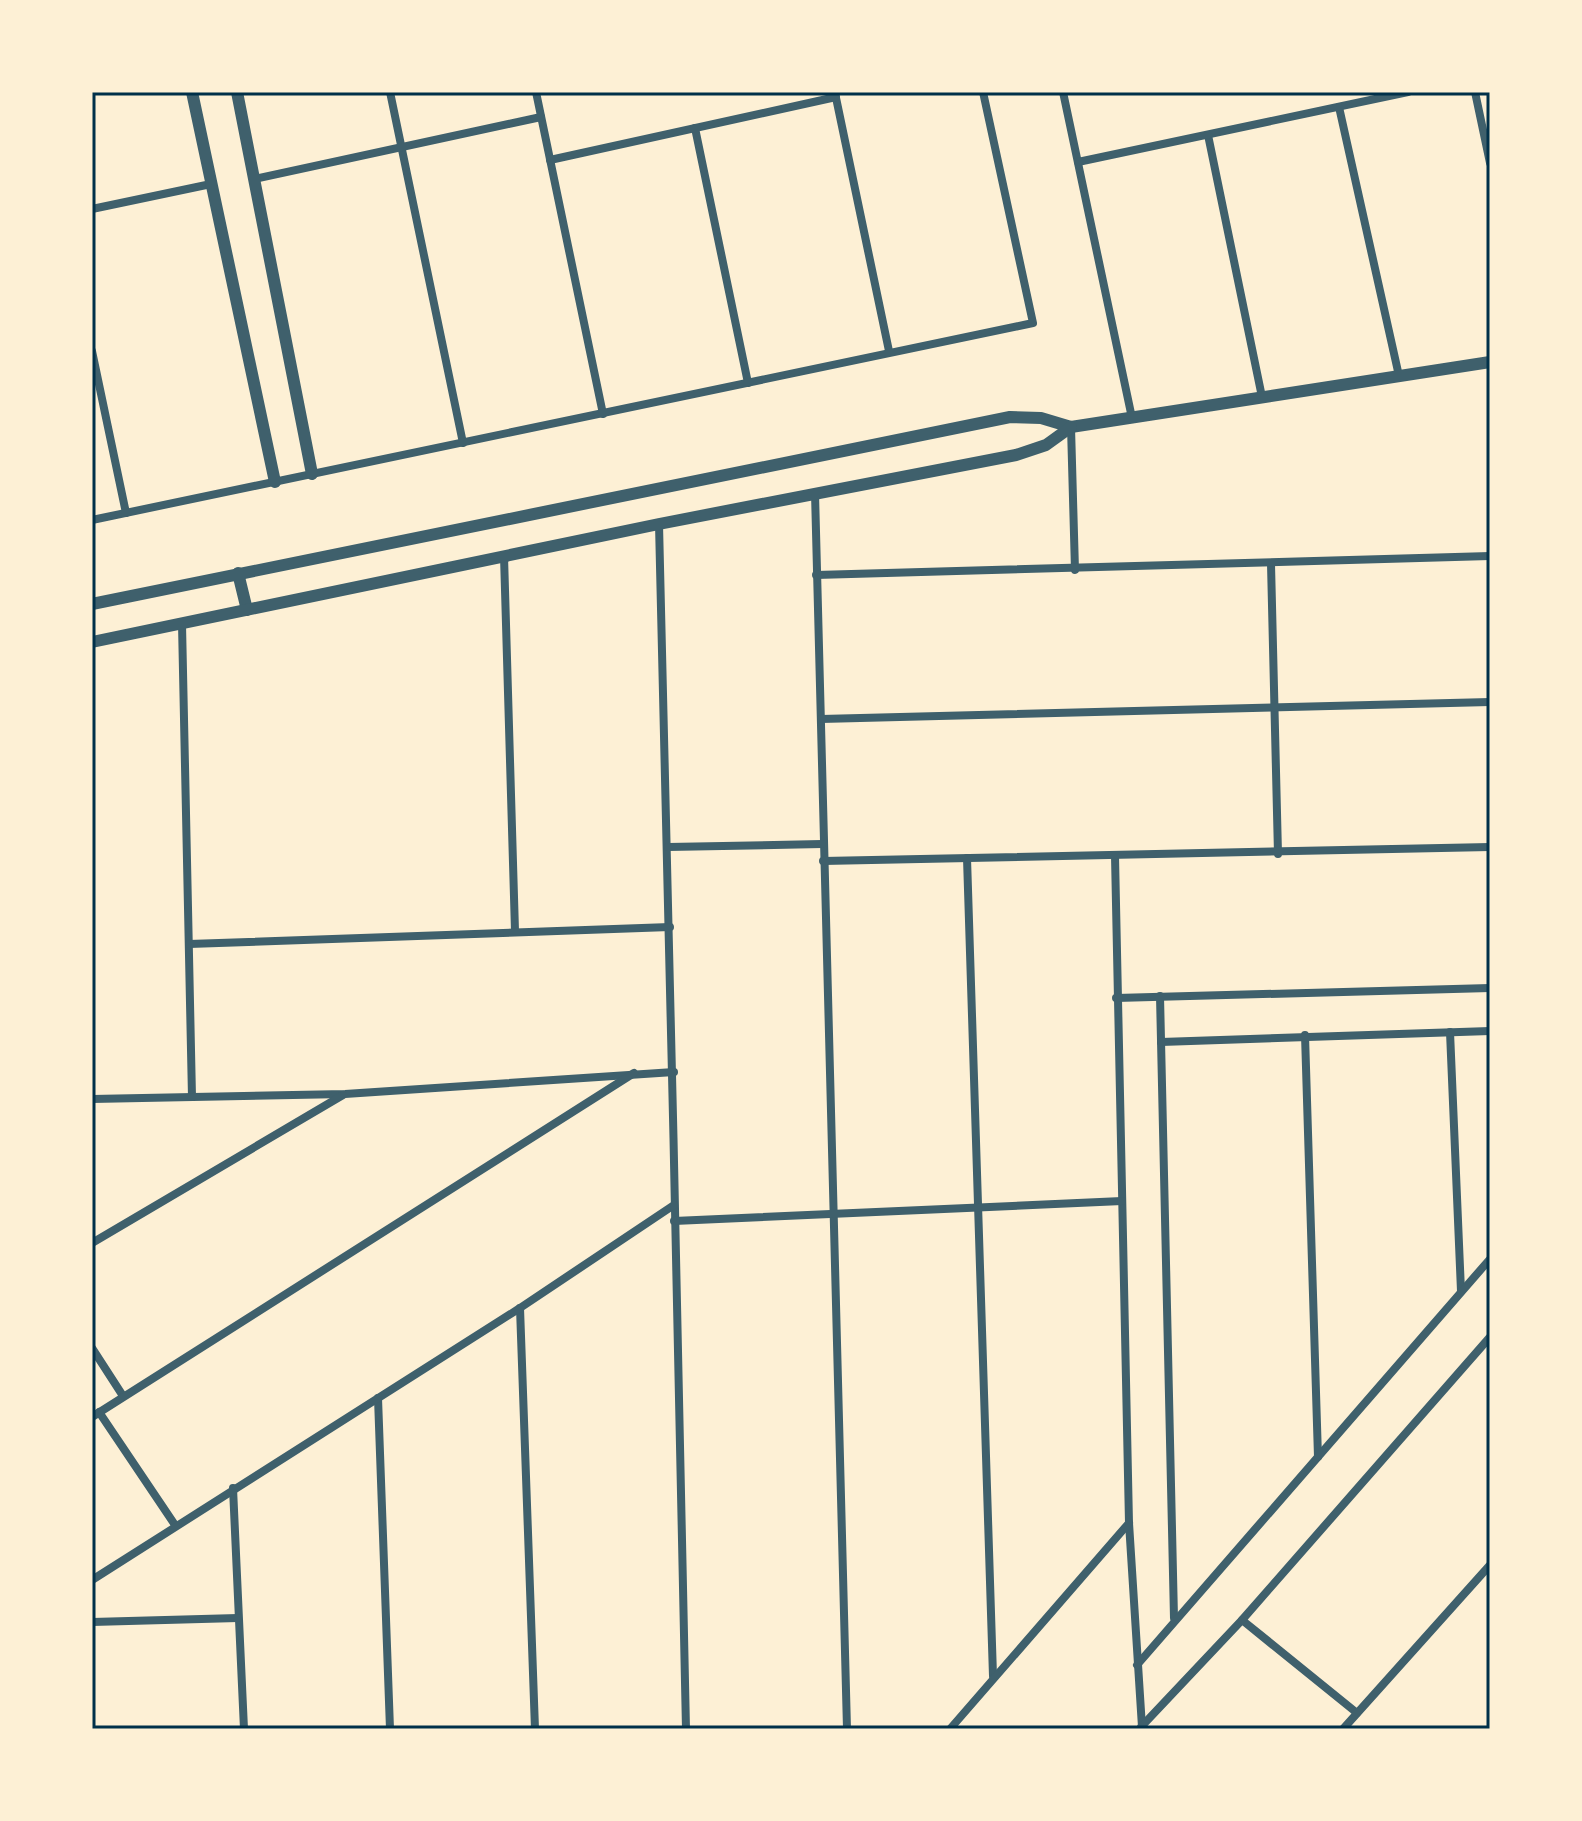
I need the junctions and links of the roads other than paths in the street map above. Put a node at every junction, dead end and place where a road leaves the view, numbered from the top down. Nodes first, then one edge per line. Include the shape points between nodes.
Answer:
1 (192, 92) edge
2 (237, 92) edge
3 (390, 92) edge
4 (536, 92) edge
5 (983, 92) edge
6 (1063, 92) edge
7 (1408, 92) edge
8 (1475, 92) edge
9 (835, 95) edge
10 (1339, 107) junction
11 (541, 117) junction
12 (695, 128) junction
13 (1208, 135) junction
14 (401, 147) junction
15 (550, 160) junction
16 (1078, 162) junction
17 (1490, 163) edge
18 (254, 179) junction
19 (211, 184) junction
20 (92, 209) edge
21 (92, 351) edge
22 (889, 351) junction
23 (1490, 362) edge
24 (1399, 376) junction
25 (748, 383) junction
26 (1262, 397) junction
27 (603, 414) junction
28 (1132, 418) junction
29 (1071, 427) junction
30 (463, 443) junction
31 (312, 474) junction
32 (275, 482) junction
33 (815, 493) junction
34 (126, 513) junction
35 (92, 520) edge
36 (659, 524) junction
37 (504, 556) junction
38 (1490, 556) edge
39 (1271, 564) junction
40 (1075, 570) junction
41 (238, 573) junction
42 (816, 575) junction
43 (92, 604) edge
44 (247, 610) junction
45 (182, 624) junction
46 (92, 642) edge
47 (1490, 702) edge
48 (1275, 709) junction
49 (821, 719) junction
50 (822, 844) junction
51 (668, 847) junction
52 (1490, 847) edge
53 (1278, 854) junction
54 (1115, 856) junction
55 (967, 858) junction
56 (823, 861) junction
57 (670, 927) junction
58 (515, 931) junction
59 (189, 944) junction
60 (1490, 988) edge
61 (1160, 996) junction
62 (1116, 998) junction
63 (1490, 1031) edge
64 (1450, 1032) junction
65 (1305, 1035) junction
66 (1161, 1042) junction
67 (674, 1072) junction
68 (634, 1073) junction
69 (345, 1094) junction
70 (192, 1097) junction
71 (92, 1099) edge
72 (1122, 1201) junction
73 (674, 1205) junction
74 (977, 1208) junction
75 (834, 1214) junction
76 (674, 1221) junction
77 (92, 1243) edge
78 (1490, 1259) edge
79 (1461, 1291) junction
80 (520, 1308) junction
81 (1490, 1337) edge
82 (92, 1348) edge
83 (123, 1396) junction
84 (378, 1398) junction
85 (96, 1414) edge
86 (1318, 1457) junction
87 (233, 1488) junction
88 (1129, 1523) junction
89 (175, 1525) junction
90 (1490, 1565) edge
91 (92, 1580) edge
92 (238, 1618) junction
93 (1174, 1618) junction
94 (1242, 1620) junction
95 (92, 1622) edge
96 (1137, 1665) junction
97 (993, 1676) junction
98 (1357, 1713) junction
99 (1141, 1728) edge
100 (244, 1729) edge
101 (390, 1729) edge
102 (535, 1729) edge
103 (686, 1729) edge
104 (847, 1729) edge
105 (950, 1729) edge
106 (1343, 1729) edge

1 - 19 street
2 - 18 street
3 - 14 street
4 - 11 street
5 - 22 street via 1033,323
6 - 16 street
7 - 10 street
8 - 17 street
9 - 12 street
9 - 22 street
10 - 13 street
10 - 24 street
11 - 14 street
11 - 15 street
12 - 15 street
12 - 25 street
13 - 16 street
13 - 26 street
14 - 18 street
14 - 30 street
15 - 27 street
16 - 28 street
18 - 31 street
19 - 20 street
19 - 32 street
21 - 34 street
22 - 25 street
23 - 24 street
24 - 26 street
25 - 27 street
26 - 28 street
27 - 30 street
28 - 29 street
29 - 33 street via 1046,445 1016,455
29 - 40 street
29 - 41 street via 1041,418 1010,417
30 - 31 street
31 - 32 street
32 - 34 street
33 - 36 street
33 - 42 street
34 - 35 street
36 - 37 street
36 - 51 street
37 - 44 street
37 - 58 street
38 - 39 street
39 - 40 street
39 - 48 street
40 - 42 street
41 - 43 street
41 - 44 street
42 - 49 street
44 - 45 street
45 - 46 street
45 - 59 street
47 - 48 street
48 - 49 street
48 - 53 street
49 - 50 street
50 - 51 street
50 - 56 street
51 - 57 street
52 - 53 street
53 - 54 street
54 - 55 street
54 - 62 street
55 - 56 street
55 - 74 street
56 - 75 street
57 - 58 street
57 - 67 street
58 - 59 street
59 - 70 street
60 - 61 street
61 - 62 street
61 - 66 street
62 - 72 street
63 - 64 street
64 - 65 street
64 - 79 street
65 - 66 street
65 - 86 street
66 - 93 street
67 - 68 street
67 - 73 street
68 - 69 street
68 - 83 street
69 - 70 street
69 - 77 street
70 - 71 street
72 - 74 street
72 - 88 street
73 - 76 street
73 - 80 street
74 - 75 street
74 - 97 street
75 - 76 street
75 - 104 street
76 - 103 street
78 - 79 street
79 - 86 street
80 - 84 street
80 - 102 street
81 - 94 street
82 - 83 street
83 - 85 street
84 - 87 street
84 - 101 street
85 - 89 street
86 - 93 street
87 - 89 street
87 - 92 street
88 - 96 street
88 - 97 street
89 - 91 street
90 - 98 street
92 - 95 street
92 - 100 street
93 - 96 street
94 - 98 street
94 - 99 street
96 - 99 street
97 - 105 street
98 - 106 street

